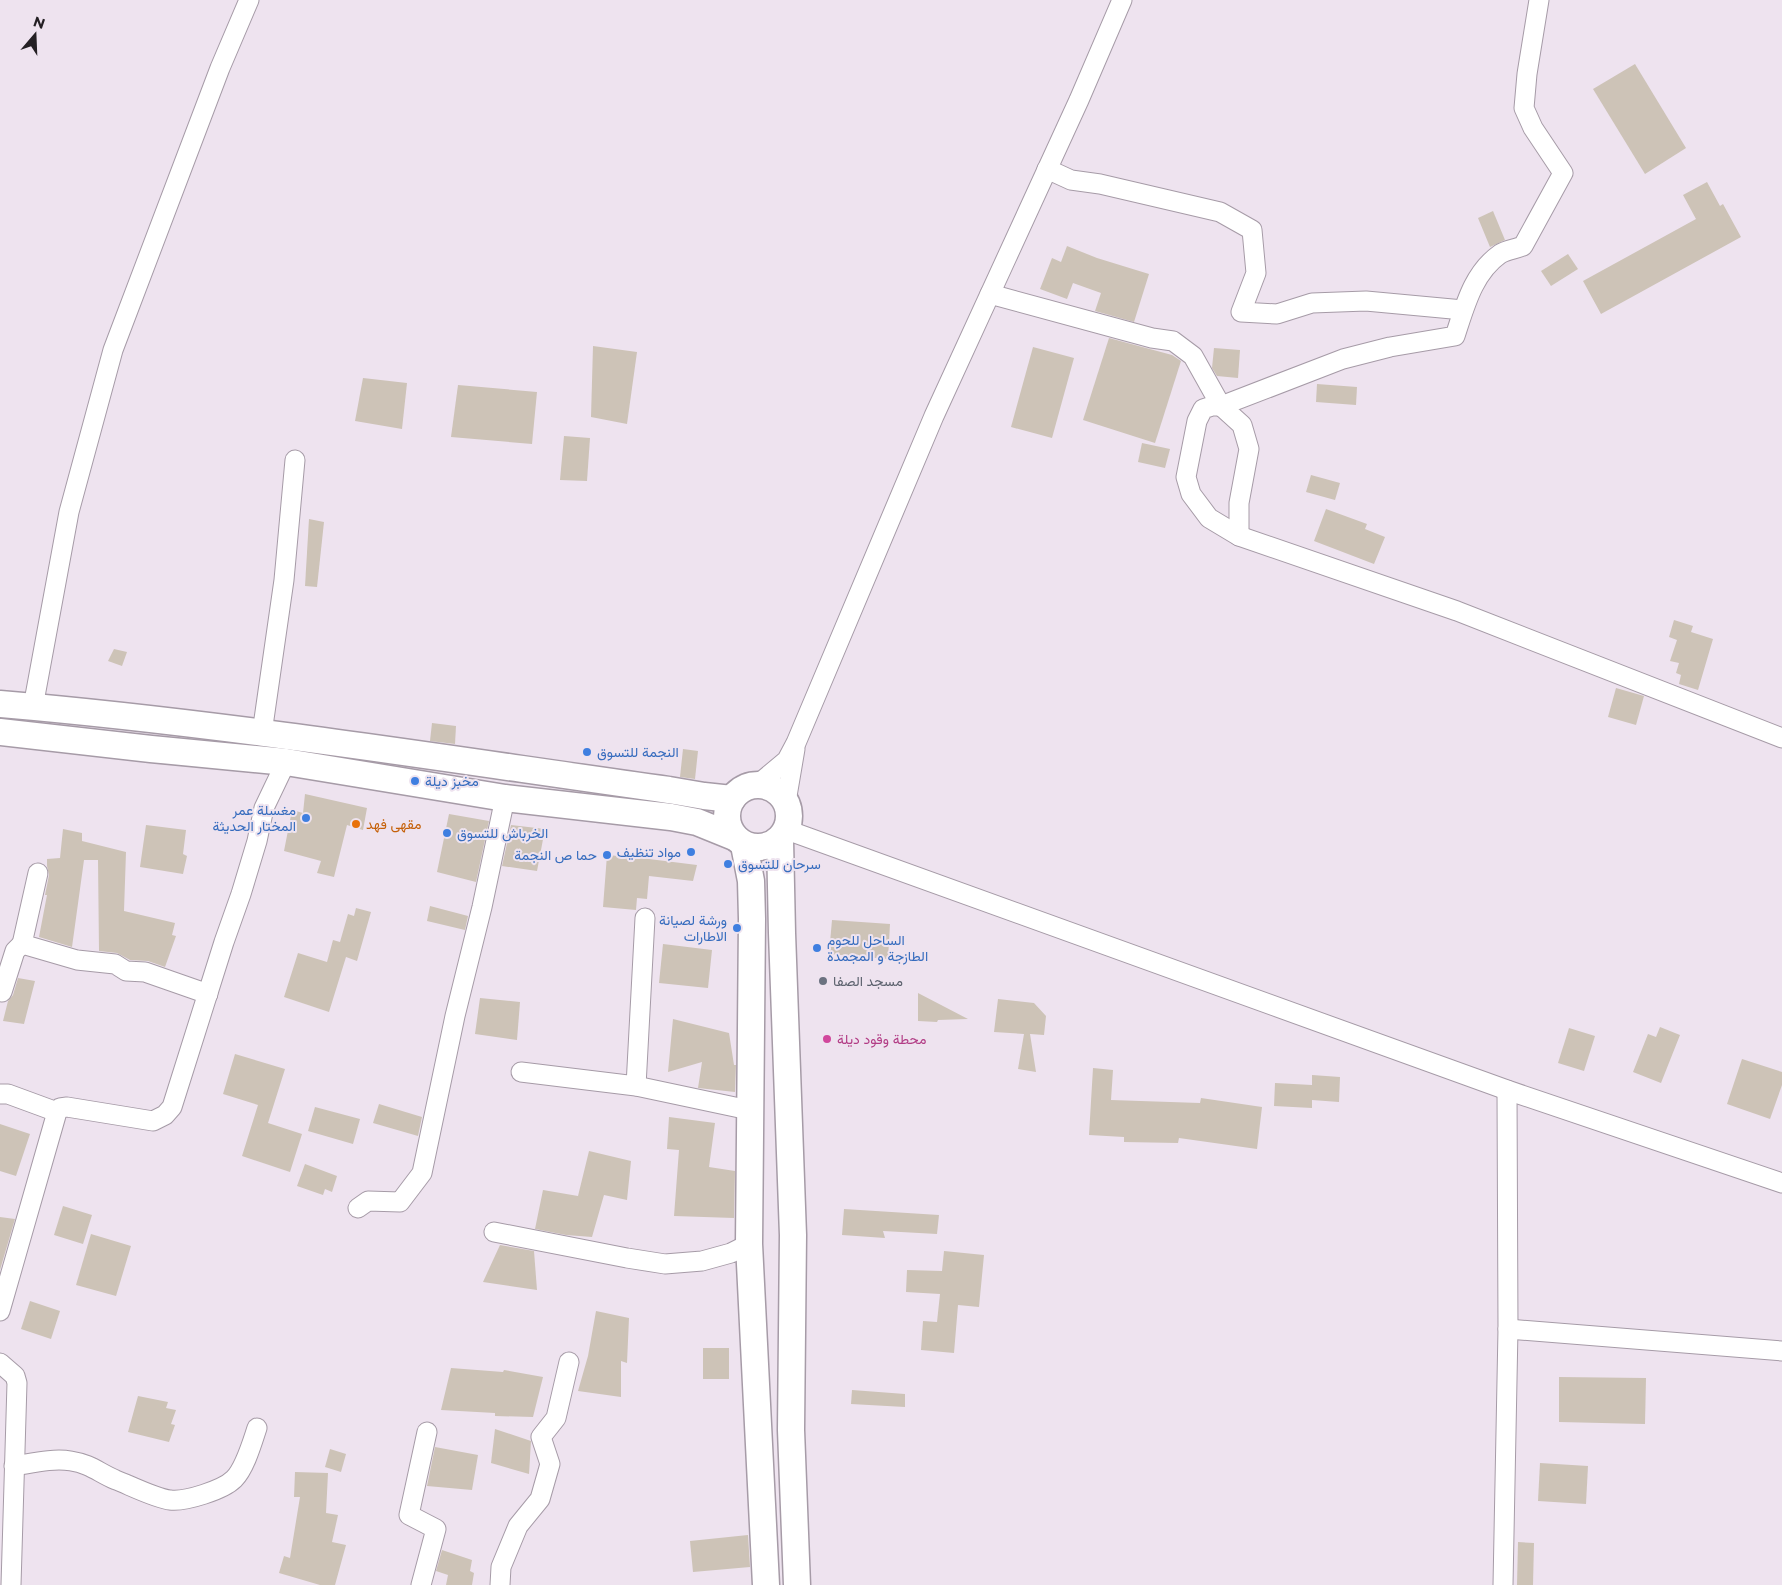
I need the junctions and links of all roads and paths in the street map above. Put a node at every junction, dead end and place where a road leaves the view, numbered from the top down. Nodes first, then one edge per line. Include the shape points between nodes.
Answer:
1 (1122, 0) edge
2 (1539, 0) edge
3 (247, 1) edge
4 (1047, 169) junction
5 (990, 294) junction
6 (1463, 310) junction
7 (1220, 406) junction
8 (295, 460) dead end
9 (1240, 536) junction
10 (0, 704) edge
11 (33, 707) junction
12 (0, 732) edge
13 (262, 733) junction
14 (1782, 738) edge
15 (796, 743) junction
16 (286, 762) junction
17 (756, 786) junction
18 (505, 798) junction
19 (732, 799) junction
20 (786, 802) junction
21 (783, 835) junction
22 (739, 841) junction
23 (38, 873) dead end
24 (645, 918) dead end
25 (22, 944) junction
26 (2, 992) dead end
27 (208, 994) junction
28 (521, 1072) dead end
29 (636, 1086) junction
30 (1507, 1090) junction
31 (0, 1094) edge
32 (749, 1110) junction
33 (57, 1112) junction
34 (1782, 1183) edge
35 (358, 1208) dead end
36 (494, 1232) dead end
37 (749, 1244) junction
38 (0, 1311) edge
39 (1508, 1329) junction
40 (1782, 1351) edge
41 (569, 1362) dead end
42 (0, 1363) edge
43 (257, 1428) dead end
44 (427, 1432) dead end
45 (14, 1466) junction
46 (11, 1585) edge
47 (421, 1585) edge
48 (500, 1585) edge
49 (766, 1585) edge
50 (797, 1585) edge
51 (1503, 1585) edge

1 - 4 street
2 - 6 street via 1524,108 1563,174 1523,246 1501,254 1480,272
3 - 11 street via 113,350 69,512
4 - 5 street
4 - 6 street via 1071,180 1220,212 1252,230 1256,273 1241,312 1277,314 1312,303 1366,301
5 - 7 street via 1173,341 1193,356
5 - 15 street via 934,416
6 - 7 street via 1455,336 1390,347 1343,360
7 - 9 street via 1242,425 1249,449 1239,503
7 - 9 street via 1203,409 1197,421 1186,477 1191,494 1209,518
8 - 13 street via 284,580
9 - 14 street via 1457,611
10 - 11 main road
11 - 13 main road
12 - 16 main road
13 - 19 main road
15 - 17 street via 787,760
15 - 20 street
16 - 18 main road
16 - 27 street via 264,808 254,850
17 - 19 main road via 739,792
17 - 20 main road via 774,790
18 - 22 main road via 671,817 697,822
18 - 35 street via 422,1173 400,1202 368,1201
19 - 22 main road via 727,811 728,825
20 - 21 main road via 790,818
21 - 22 main road via 765,847
21 - 30 street
21 - 50 main road via 782,932 793,1235 792,1430
22 - 32 main road via 752,881
23 - 25 street
24 - 29 street
25 - 26 street via 14,951
25 - 27 street via 77,960 115,964 126,971 145,972
27 - 33 street via 172,1107 165,1115 153,1120 67,1108 60,1108
28 - 29 street
29 - 32 street
30 - 34 street
30 - 39 street
31 - 33 street
32 - 37 main road
33 - 38 street
36 - 37 street via 665,1264 702,1262
37 - 49 main road
39 - 40 street
39 - 51 street
41 - 48 street via 556,1418 540,1437 550,1464 540,1499 518,1526 501,1567
42 - 45 street via 15,1376 17,1384
43 - 45 street via 247,1456 233,1480 194,1498 170,1500 113,1478 94,1467 70,1461
44 - 47 street via 410,1515 436,1529
45 - 46 street

